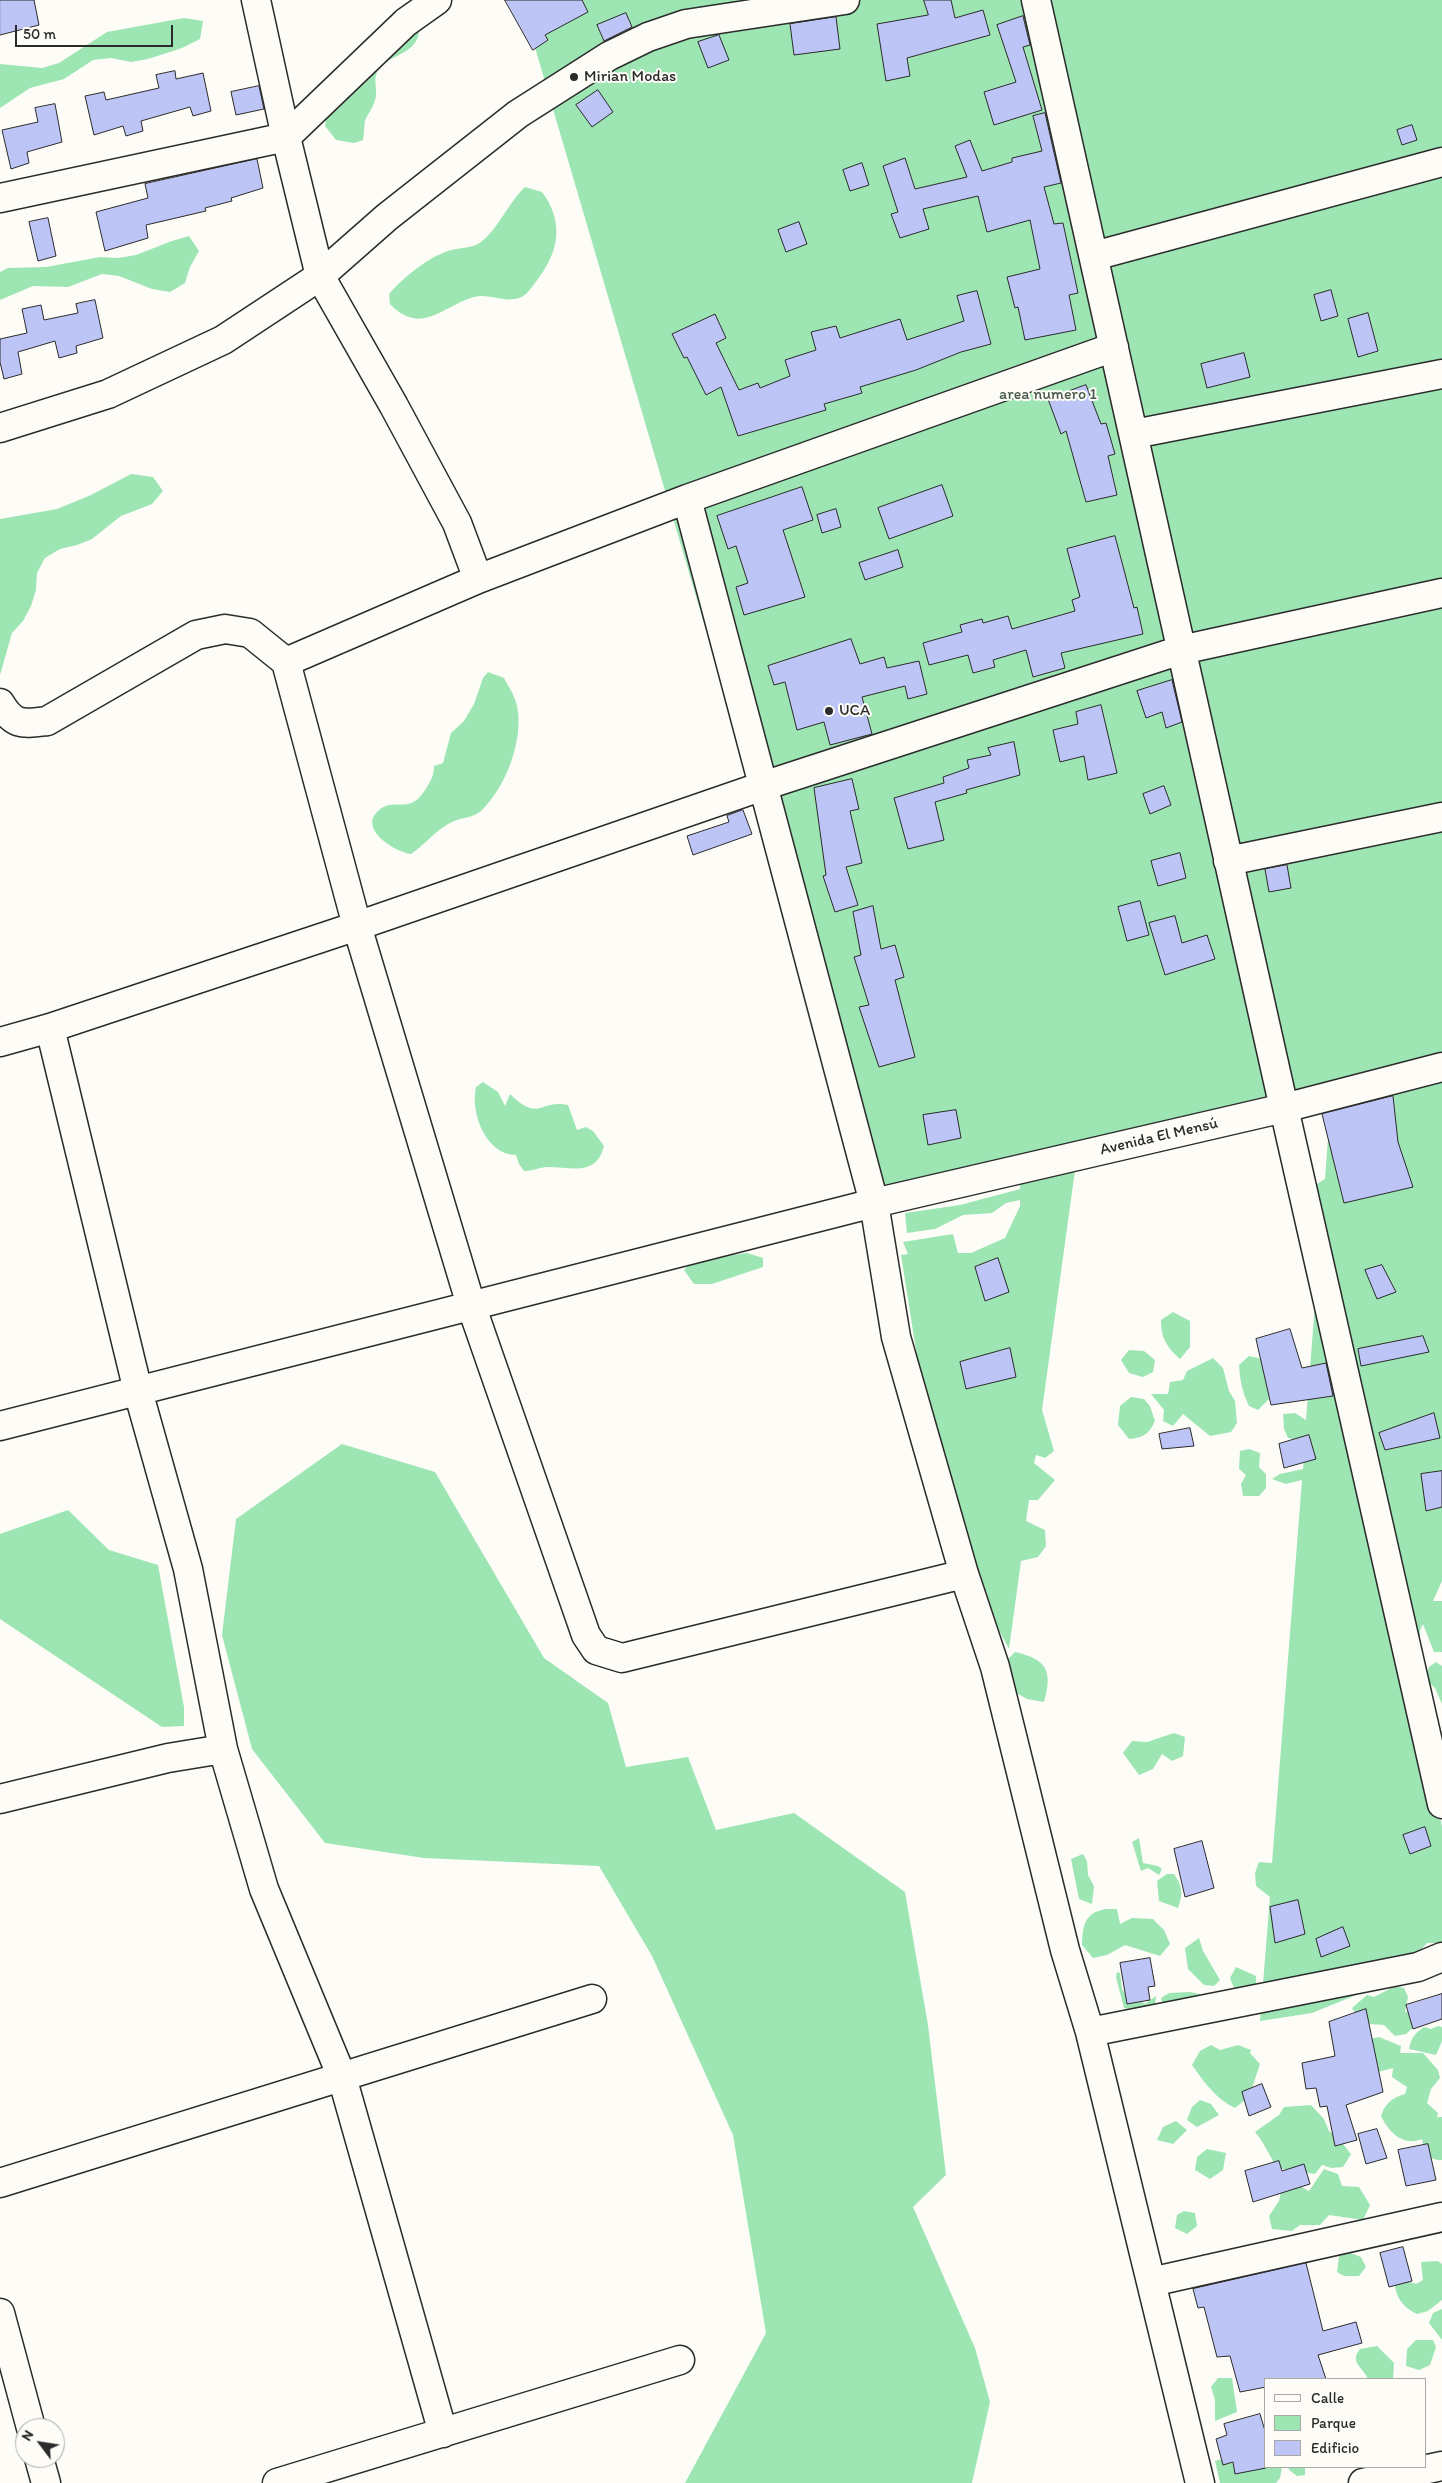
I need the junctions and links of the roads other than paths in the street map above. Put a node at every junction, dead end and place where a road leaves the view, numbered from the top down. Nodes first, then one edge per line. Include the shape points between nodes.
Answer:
1 (256, 0) edge
2 (437, 0) edge
3 (844, 0) edge
4 (1036, 0) edge
5 (286, 137) junction
6 (1442, 162) edge
7 (0, 198) edge
8 (1094, 256) junction
9 (320, 276) junction
10 (1114, 347) junction
11 (1442, 374) edge
12 (0, 428) edge
13 (1134, 434) junction
14 (687, 498) junction
15 (478, 579) junction
16 (1442, 593) edge
17 (1181, 650) junction
18 (286, 662) junction
19 (0, 703) edge
20 (763, 786) junction
21 (1442, 817) edge
22 (1228, 861) junction
23 (357, 926) junction
24 (50, 1028) junction
25 (0, 1042) edge
26 (1442, 1067) edge
27 (1284, 1108) junction
28 (874, 1203) junction
29 (471, 1306) junction
30 (138, 1391) junction
31 (0, 1426) edge
32 (964, 1574) junction
33 (223, 1749) junction
34 (1437, 1763) edge
35 (0, 1799) edge
36 (1442, 1804) edge
37 (1442, 1957) edge
38 (592, 1999) dead end
39 (1090, 2032) junction
40 (342, 2077) junction
41 (0, 2183) edge
42 (1442, 2217) edge
43 (1151, 2282) junction
44 (0, 2313) edge
45 (680, 2360) dead end
46 (28, 2418) edge
47 (443, 2433) junction
48 (1442, 2466) edge
49 (42, 2468) edge
50 (46, 2483) edge
51 (277, 2483) edge
52 (1200, 2483) edge
53 (1363, 2483) edge

1 - 5 street
2 - 5 street via 406,22
3 - 9 street via 686,24 648,37 610,56 518,114 387,217
4 - 8 street
5 - 7 street
5 - 9 street
6 - 8 street
8 - 10 street
9 - 12 street via 223,340 108,394
9 - 15 street via 457,523
10 - 13 street
10 - 14 street
11 - 13 street
13 - 17 street
14 - 15 street
14 - 20 street
15 - 18 street
16 - 17 street
17 - 20 street
17 - 22 street
18 - 19 street via 250,633 224,629 196,635 47,721 23,724 8,716
18 - 23 street
20 - 23 street
20 - 28 street
21 - 22 street
22 - 27 street
23 - 24 street
23 - 29 street
24 - 25 street
24 - 30 street
26 - 27 street, Avenida El Mensú
27 - 28 street, Avenida El Mensú
27 - 34 street
28 - 29 street, Avenida El Mensú
28 - 32 street via 896,1337
29 - 30 street, Avenida El Mensú
29 - 32 street via 586,1635 596,1650 622,1658
30 - 31 street, Avenida El Mensú
30 - 33 street via 188,1569
32 - 39 street via 995,1666 1065,1950
33 - 35 street via 168,1758
33 - 40 street via 264,1889
34 - 36 street
37 - 39 street via 1418,1967
38 - 40 street
39 - 43 street
40 - 41 street
40 - 47 street
42 - 43 street
43 - 52 street
44 - 46 street
45 - 47 street
47 - 51 street
48 - 53 street
49 - 50 street

